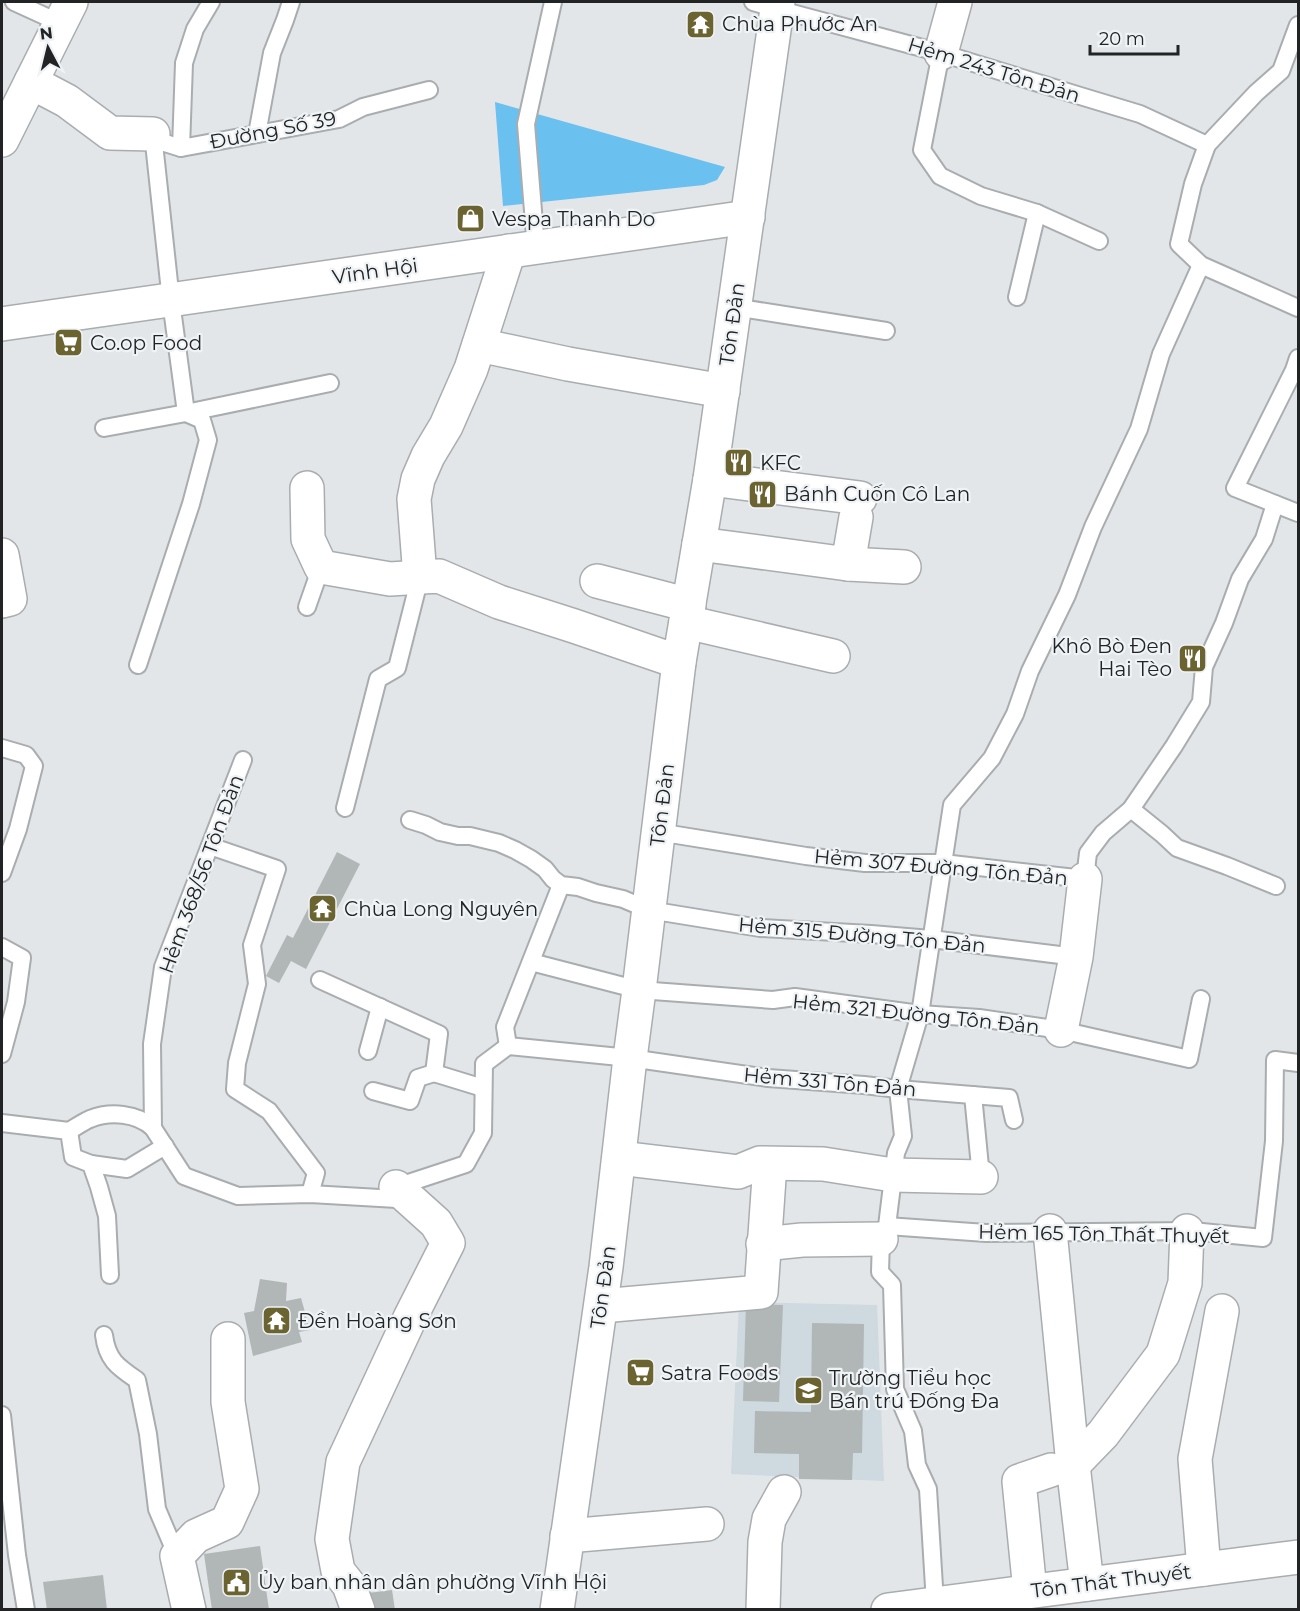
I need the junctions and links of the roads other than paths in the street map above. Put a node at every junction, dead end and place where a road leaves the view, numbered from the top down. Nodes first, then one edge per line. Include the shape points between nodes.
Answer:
1 (14, 2) edge
2 (211, 2) edge
3 (291, 2) edge
4 (553, 2) edge
5 (955, 2) edge
6 (769, 4) edge
7 (66, 12) edge
8 (1298, 27) edge
9 (941, 52) junction
10 (31, 82) junction
11 (429, 90) dead end
12 (257, 134) junction
13 (2, 140) edge
14 (167, 141) junction
15 (1207, 145) junction
16 (1037, 213) junction
17 (748, 217) junction
18 (1099, 242) dead end
19 (523, 250) junction
20 (1201, 265) junction
21 (1017, 297) dead end
22 (171, 301) junction
23 (734, 307) junction
24 (1299, 308) edge
25 (2, 324) edge
26 (886, 332) dead end
27 (479, 345) junction
28 (1299, 358) edge
29 (330, 383) dead end
30 (723, 391) junction
31 (186, 413) junction
32 (104, 428) dead end
33 (710, 479) junction
34 (307, 488) dead end
35 (1275, 504) junction
36 (1299, 513) edge
37 (699, 544) junction
38 (2, 555) edge
39 (848, 564) junction
40 (321, 567) junction
41 (904, 567) dead end
42 (420, 577) junction
43 (597, 581) dead end
44 (6, 600) edge
45 (307, 608) dead end
46 (687, 614) junction
47 (833, 656) dead end
48 (679, 662) junction
49 (138, 664) dead end
50 (2, 748) edge
51 (243, 760) dead end
52 (345, 808) dead end
53 (1131, 809) junction
54 (410, 820) dead end
55 (658, 832) junction
56 (210, 846) junction
57 (943, 863) junction
58 (2, 873) edge
59 (1085, 879) junction
60 (561, 885) junction
61 (1276, 886) dead end
62 (649, 910) junction
63 (931, 939) junction
64 (2, 947) edge
65 (1076, 957) junction
66 (531, 962) junction
67 (320, 980) dead end
68 (639, 990) junction
69 (1201, 999) dead end
70 (380, 1007) junction
71 (920, 1014) junction
72 (1061, 1030) junction
73 (508, 1046) junction
74 (368, 1052) dead end
75 (2, 1054) edge
76 (630, 1058) junction
77 (1299, 1063) edge
78 (434, 1073) junction
79 (483, 1088) junction
80 (898, 1089) junction
81 (374, 1091) dead end
82 (973, 1095) junction
83 (1014, 1120) dead end
84 (2, 1123) edge
85 (153, 1128) junction
86 (69, 1131) junction
87 (165, 1146) junction
88 (619, 1158) junction
89 (91, 1164) junction
90 (770, 1164) junction
91 (893, 1175) junction
92 (981, 1177) joint
93 (396, 1187) junction
94 (310, 1194) junction
95 (1187, 1231) junction
96 (1050, 1232) junction
97 (884, 1233) junction
98 (763, 1244) junction
99 (110, 1275) dead end
100 (601, 1306) junction
101 (1222, 1311) dead end
102 (104, 1335) dead end
103 (228, 1339) dead end
104 (2, 1415) edge
105 (1062, 1467) junction
106 (784, 1492) dead end
107 (706, 1524) dead end
108 (567, 1536) junction
109 (177, 1556) junction
110 (1299, 1557) edge
111 (1204, 1569) junction
112 (1087, 1584) junction
113 (1030, 1591) junction
114 (935, 1603) junction
115 (26, 1610) edge
116 (189, 1610) edge
117 (358, 1610) edge
118 (557, 1610) edge
119 (764, 1610) edge
120 (888, 1610) edge

1 - 7 lane
2 - 14 lane via 195,29 184,63
3 - 12 lane via 272,53
4 - 19 lane via 526,124
5 - 9 street
6 - 9 lane, Hẻm 243 Tôn Đản
6 - 17 street, Tôn Đản
7 - 10 street
8 - 15 lane via 1281,71
9 - 15 lane, Hẻm 243 Tôn Đản via 1140,114
9 - 16 lane via 922,150 940,177
10 - 13 street
10 - 14 street, Đường Số 39 via 67,101 110,133
11 - 12 lane, Đường Số 39 via 363,107 339,119
12 - 14 lane, Đường Số 39
14 - 22 lane
15 - 20 lane via 1179,244
16 - 18 lane
16 - 21 lane
17 - 19 street, Vĩnh Hội
17 - 23 street, Tôn Đản
19 - 22 street, Vĩnh Hội
19 - 27 street
20 - 24 lane
20 - 57 lane via 1161,354 1139,429 1030,670 1015,714 992,758 952,805
22 - 25 street, Vĩnh Hội
22 - 31 lane
23 - 26 lane
23 - 30 street, Tôn Đản
27 - 30 street
27 - 42 street via 452,414 418,479 414,499
28 - 35 lane via 1234,488
29 - 31 lane
30 - 33 street, Tôn Đản
31 - 32 lane
31 - 49 lane via 202,420 208,440
33 - 37 street, Tôn Đản
33 - 39 street via 858,508
34 - 40 street via 308,540
35 - 36 lane
35 - 53 lane, Hẻm 307 Đường Tôn Đản via 1264,539 1239,579 1204,667 1201,702
37 - 39 street
37 - 46 street, Tôn Đản
38 - 44 street
39 - 41 street
40 - 42 street via 390,579
40 - 45 lane
42 - 48 street via 439,576 499,602
42 - 52 lane via 397,668 378,679
43 - 46 street
46 - 47 street
46 - 48 street, Tôn Đản
48 - 55 street, Tôn Đản
50 - 58 lane via 26,755 34,766
51 - 56 lane, Hẻm 368/56 Tôn Đản
53 - 59 lane, Hẻm 307 Đường Tôn Đản via 1103,833 1088,853
53 - 61 lane via 1177,848
54 - 60 lane via 440,832 487,840 515,850 545,869
55 - 57 lane, Hẻm 307 Đường Tôn Đản via 865,863
55 - 62 street, Tôn Đản
56 - 85 lane, Hẻm 368/56 Tôn Đản via 163,967 152,1044
56 - 94 lane via 277,869 252,945 257,984 237,1063 235,1089 269,1111 316,1173
57 - 59 lane, Hẻm 307 Đường Tôn Đản
57 - 63 lane
59 - 65 street
60 - 62 lane, Hẻm 315 Đường Tôn Đản via 623,899
60 - 66 lane
62 - 63 lane, Hẻm 315 Đường Tôn Đản via 760,928
62 - 68 street, Tôn Đản
63 - 65 lane, Hẻm 315 Đường Tôn Đản
63 - 71 lane
64 - 75 lane via 22,958 16,1002
65 - 72 street
66 - 68 lane, Hẻm 321 Đường Tôn Đản
66 - 73 lane via 505,1027
67 - 70 lane
68 - 71 lane, Hẻm 321 Đường Tôn Đản via 773,1000 795,997
68 - 76 street, Tôn Đản
69 - 72 lane, Hẻm 321 Đường Tôn Đản via 1189,1059
70 - 74 lane
70 - 78 lane via 439,1034
71 - 72 lane, Hẻm 321 Đường Tôn Đản
71 - 80 lane
73 - 76 lane
73 - 79 lane via 484,1064
76 - 80 lane, Hẻm 331 Tôn Đản via 768,1078
76 - 88 street, Tôn Đản
77 - 95 lane, Hẻm 165 Tôn Thất Thuyết via 1275,1060 1274,1141 1263,1238
78 - 79 lane
78 - 81 lane via 418,1078 410,1101
79 - 93 lane via 483,1133 466,1164
80 - 82 lane, Hẻm 331 Tôn Đản
80 - 91 lane via 903,1136
82 - 83 lane, Hẻm 331 Tôn Đản via 1009,1098
82 - 92 lane
84 - 86 lane
85 - 86 lane via 139,1118 117,1114 91,1118
85 - 87 lane
86 - 89 lane via 73,1157
87 - 89 lane via 126,1168
87 - 94 lane via 184,1176 238,1196
88 - 90 street via 738,1172 760,1163
88 - 100 street, Tôn Đản
89 - 99 lane via 106,1216
90 - 91 street via 823,1164
90 - 98 street
91 - 92 street
91 - 97 lane
93 - 94 lane via 398,1199
93 - 117 street via 436,1223 448,1243 343,1462 332,1539 338,1571 349,1585
95 - 96 lane, Hẻm 165 Tôn Thất Thuyết
95 - 105 street via 1185,1283 1163,1354 1103,1434
96 - 97 lane, Hẻm 165 Tôn Thất Thuyết
96 - 105 street
97 - 98 street
97 - 114 lane via 880,1272 892,1285 895,1389 913,1431 917,1466 928,1489
98 - 100 street via 760,1292
100 - 108 street, Tôn Đản
101 - 111 street via 1195,1459
102 - 109 lane via 105,1347 117,1366 137,1380 157,1509
103 - 109 street via 228,1402 242,1489 227,1522 196,1536
104 - 115 lane
105 - 112 street
105 - 113 street via 1019,1481
106 - 119 street via 770,1519 765,1542
107 - 108 street
108 - 118 street, Tôn Đản
109 - 116 street
110 - 111 street, Tôn Thất Thuyết
111 - 112 street, Tôn Thất Thuyết
112 - 113 street, Tôn Thất Thuyết
113 - 114 street, Tôn Thất Thuyết
114 - 120 street, Tôn Thất Thuyết

